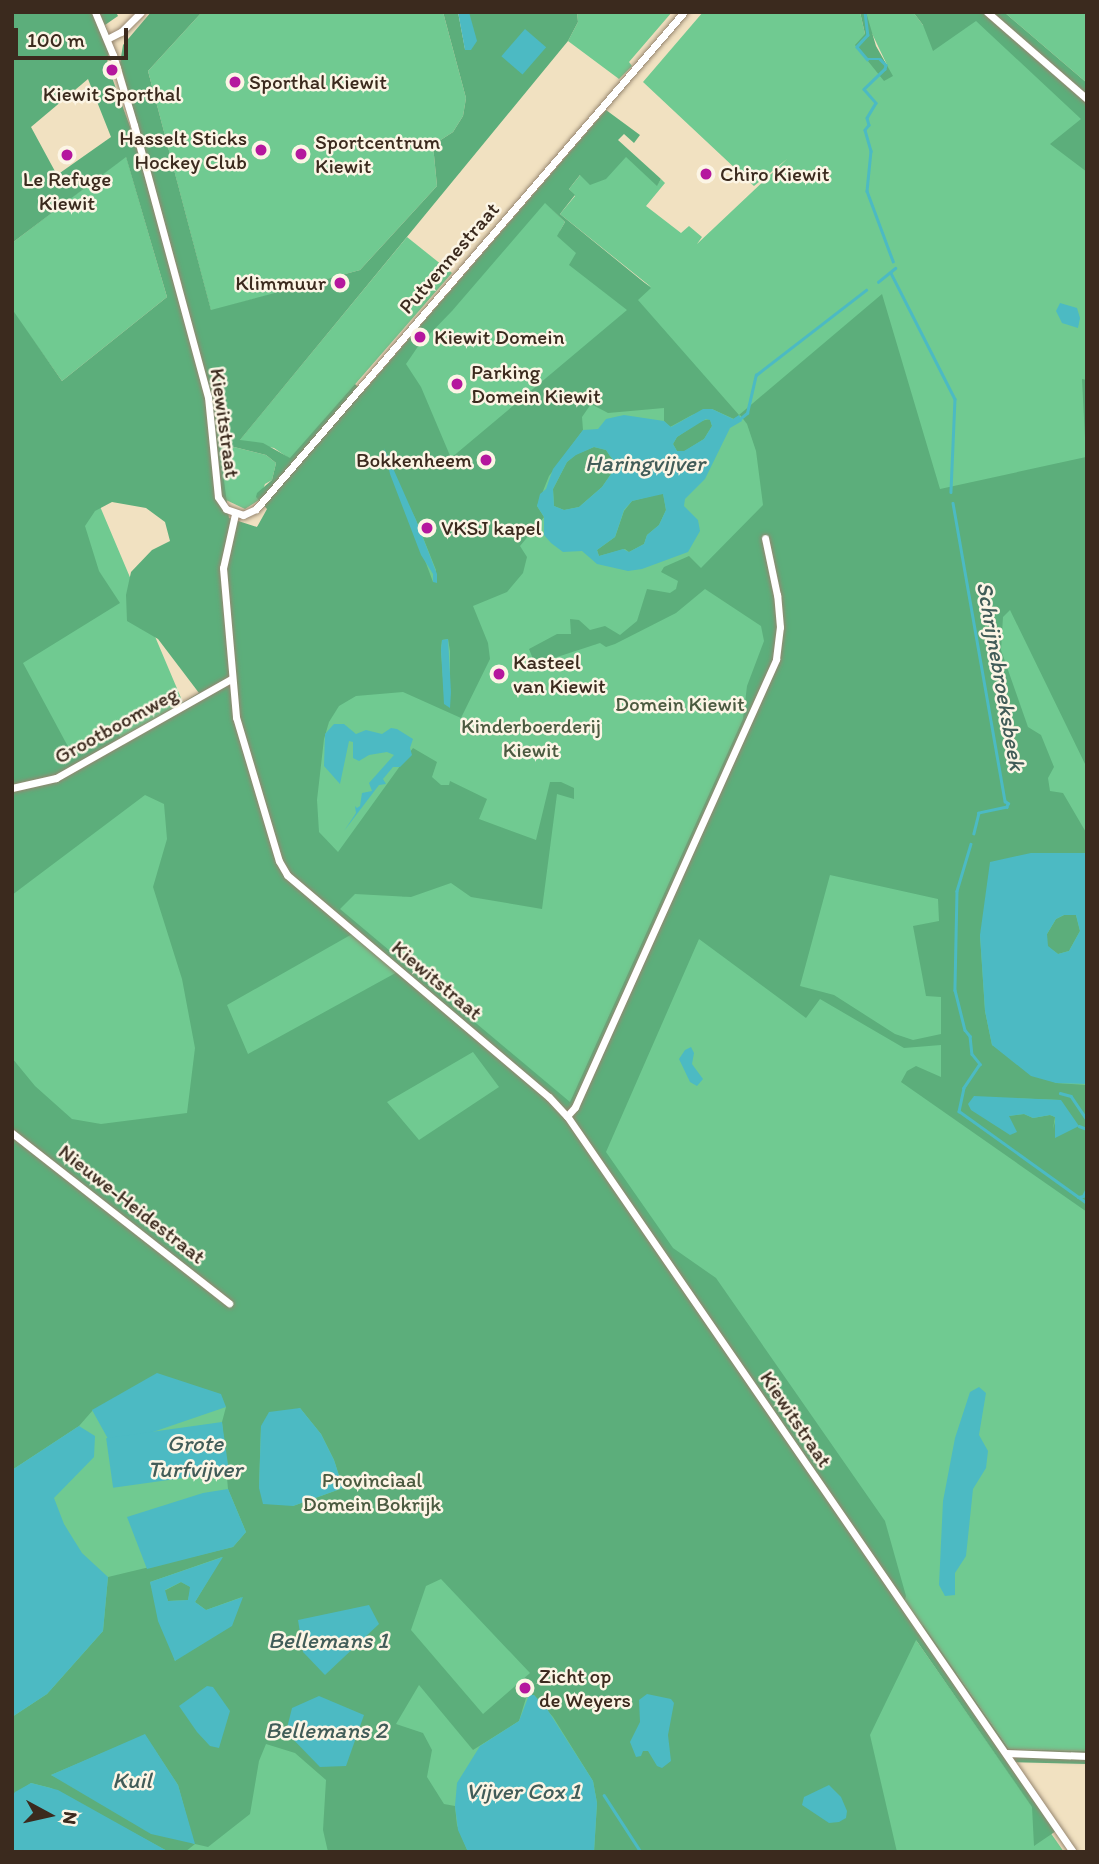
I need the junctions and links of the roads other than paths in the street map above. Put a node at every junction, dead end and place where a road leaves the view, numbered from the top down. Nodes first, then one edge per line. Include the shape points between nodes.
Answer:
1 (95, 12) edge
2 (141, 12) edge
3 (684, 12) edge
4 (987, 12) edge
5 (107, 39) junction
6 (1087, 99) edge
7 (234, 514) junction
8 (765, 538) dead end
9 (232, 679) junction
10 (12, 788) edge
11 (567, 1116) junction
12 (12, 1133) edge
13 (229, 1303) dead end
14 (1006, 1754) junction
15 (1087, 1756) edge
16 (1073, 1852) edge

1 - 5 street, Kiewitstraat
2 - 5 street
3 - 7 street, Putvennestraat via 256,509
4 - 6 street
5 - 7 street, Kiewitstraat via 208,397 218,497
7 - 9 street, Kiewitstraat via 223,568
8 - 11 street via 780,627 776,659 586,1083
9 - 10 street, Grootboomweg via 56,778
9 - 11 street, Kiewitstraat via 242,740 286,875
11 - 14 street, Kiewitstraat
12 - 13 street, Nieuwe-Heidestraat
14 - 15 street
14 - 16 street, Kiewitstraat

